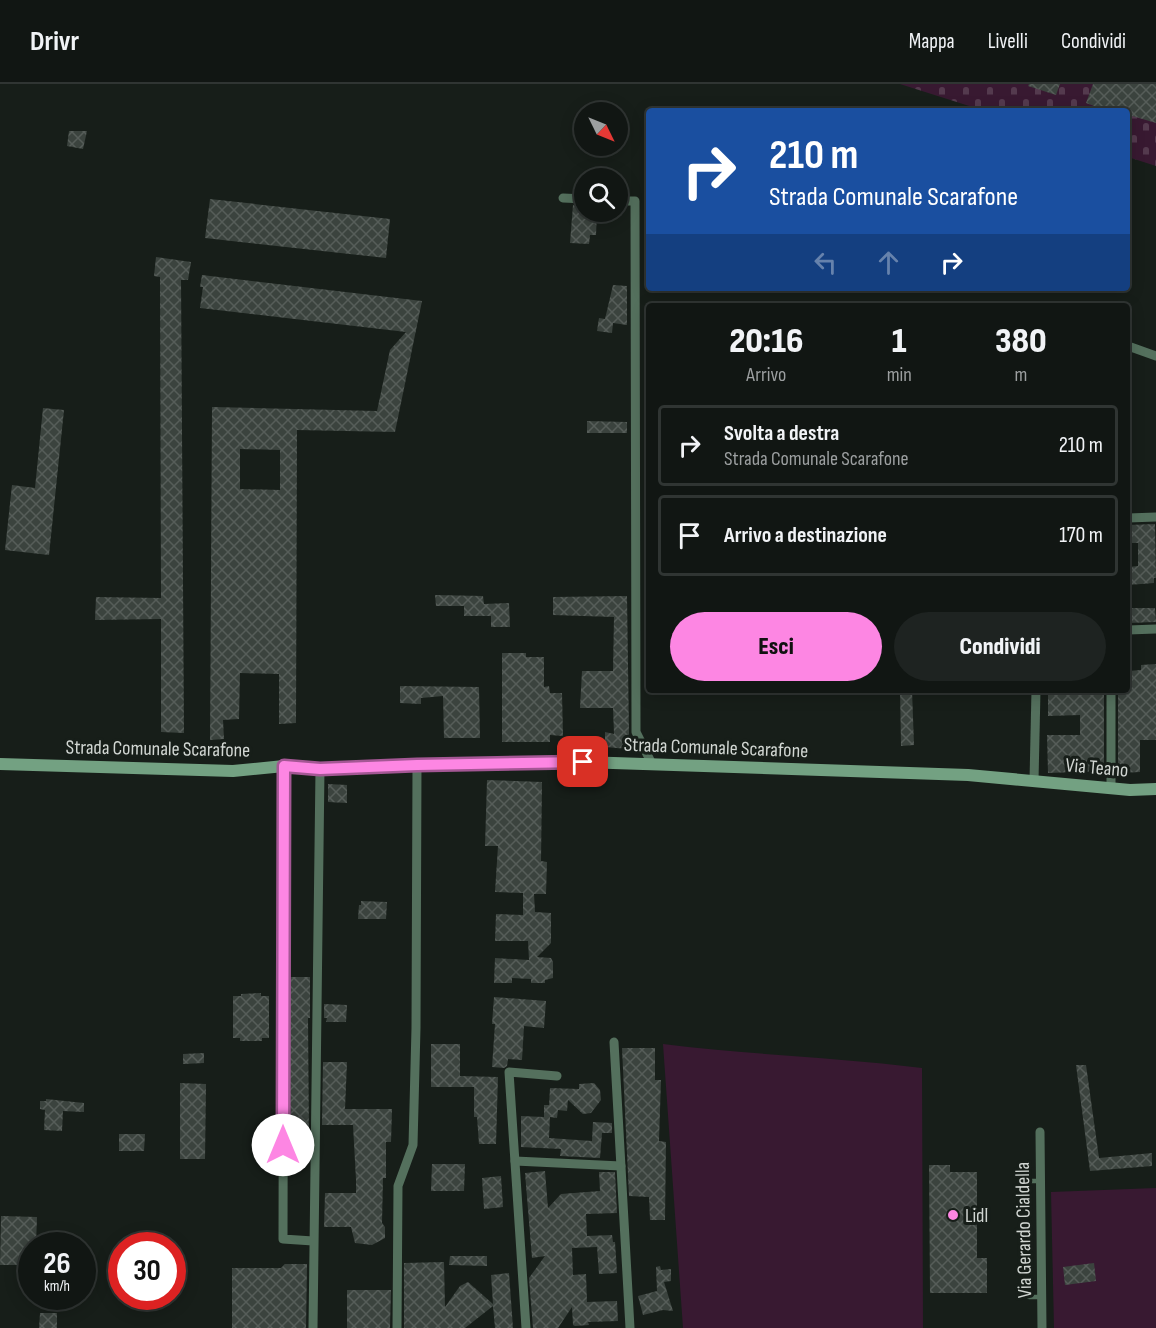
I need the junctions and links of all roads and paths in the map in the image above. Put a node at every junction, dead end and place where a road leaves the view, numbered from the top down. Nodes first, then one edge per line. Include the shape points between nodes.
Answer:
1 (563, 198) dead end
2 (574, 198) edge
3 (628, 201) edge
4 (1130, 347) edge
5 (1156, 356) edge
6 (1156, 517) edge
7 (1130, 518) edge
8 (1156, 629) edge
9 (1130, 630) edge
10 (1036, 693) edge
11 (1111, 693) edge
12 (0, 764) edge
13 (417, 765) junction
14 (652, 765) junction
15 (284, 766) junction
16 (320, 769) junction
17 (1034, 781) junction
18 (1111, 788) junction
19 (1156, 789) edge
20 (614, 1042) dead end
21 (557, 1076) dead end
22 (1040, 1132) dead end
23 (514, 1161) junction
24 (621, 1166) junction
25 (1028, 1181) dead end
26 (1041, 1181) junction
27 (313, 1241) junction
28 (1029, 1297) dead end
29 (1042, 1297) junction
30 (313, 1328) edge
31 (398, 1328) edge
32 (526, 1328) edge
33 (630, 1328) edge
34 (1042, 1328) edge

1 - 2 street
3 - 14 street via 635,201 636,732
4 - 5 street
6 - 7 street
8 - 9 street
10 - 17 street
11 - 18 street
12 - 15 street, Strada Comunale Scarafone via 232,771
13 - 14 street, Strada Comunale Scarafone
13 - 16 street, Strada Comunale Scarafone
13 - 31 street via 413,1145 398,1186
14 - 17 street, Strada Comunale Scarafone via 968,775
15 - 16 street, Strada Comunale Scarafone
15 - 27 street via 282,1239
16 - 27 street
17 - 18 street, Via Teano
18 - 19 street, Via Teano
20 - 24 street
21 - 23 street via 509,1072
22 - 26 street, Via Gerardo Cialdella
23 - 24 street
23 - 32 street
24 - 33 street
25 - 26 lane
26 - 29 street, Via Gerardo Cialdella
27 - 30 street
28 - 29 lane
29 - 34 street, Via Gerardo Cialdella

